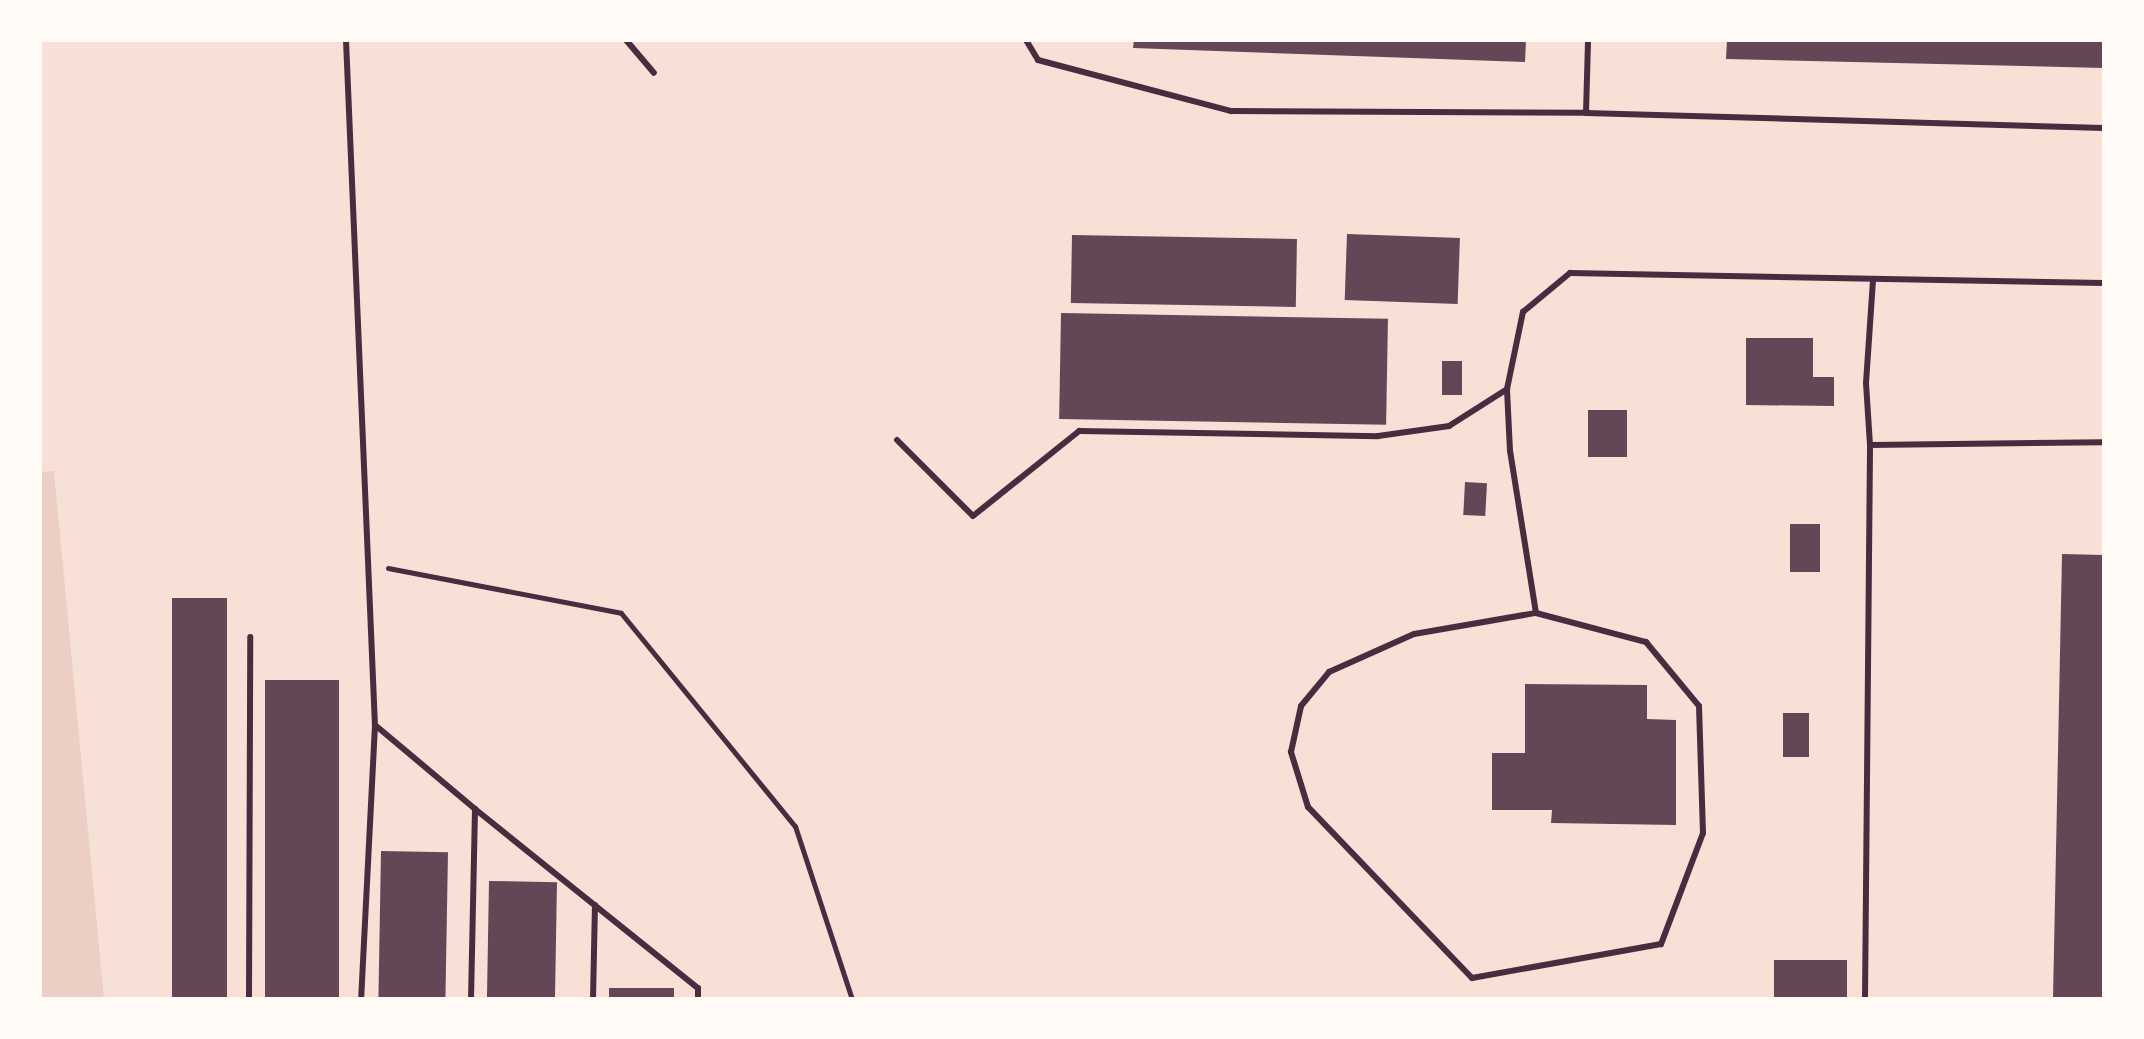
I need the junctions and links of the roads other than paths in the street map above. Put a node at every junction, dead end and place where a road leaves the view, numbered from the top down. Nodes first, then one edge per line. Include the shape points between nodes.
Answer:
1 (346, 40) edge
2 (626, 40) edge
3 (1026, 40) edge
4 (1588, 40) edge
5 (654, 73) dead end
6 (1586, 113) junction
7 (2104, 128) edge
8 (1873, 279) junction
9 (2104, 283) edge
10 (1507, 389) junction
11 (897, 440) dead end
12 (2104, 442) edge
13 (1870, 445) junction
14 (1536, 613) junction
15 (250, 637) dead end
16 (375, 725) junction
17 (475, 809) junction
18 (595, 905) junction
19 (249, 999) edge
20 (361, 999) edge
21 (471, 999) edge
22 (593, 999) edge
23 (701, 999) edge
24 (1865, 999) edge

1 - 16 lane
2 - 5 lane
3 - 6 lane via 1038,60 1231,111
4 - 6 lane
6 - 7 lane
8 - 9 lane
8 - 10 lane via 1570,273 1523,312
8 - 13 lane via 1866,383
10 - 11 lane via 1449,426 1378,436 1079,431 973,516
10 - 14 lane via 1510,451
12 - 13 lane
13 - 24 lane
14 - 14 lane via 1646,642 1699,706 1703,833 1661,944 1472,978 1308,807 1291,752 1301,706 1329,672 1414,634
15 - 19 lane
16 - 17 lane
16 - 20 lane
17 - 18 lane
17 - 21 lane
18 - 22 lane
18 - 23 lane via 698,988

